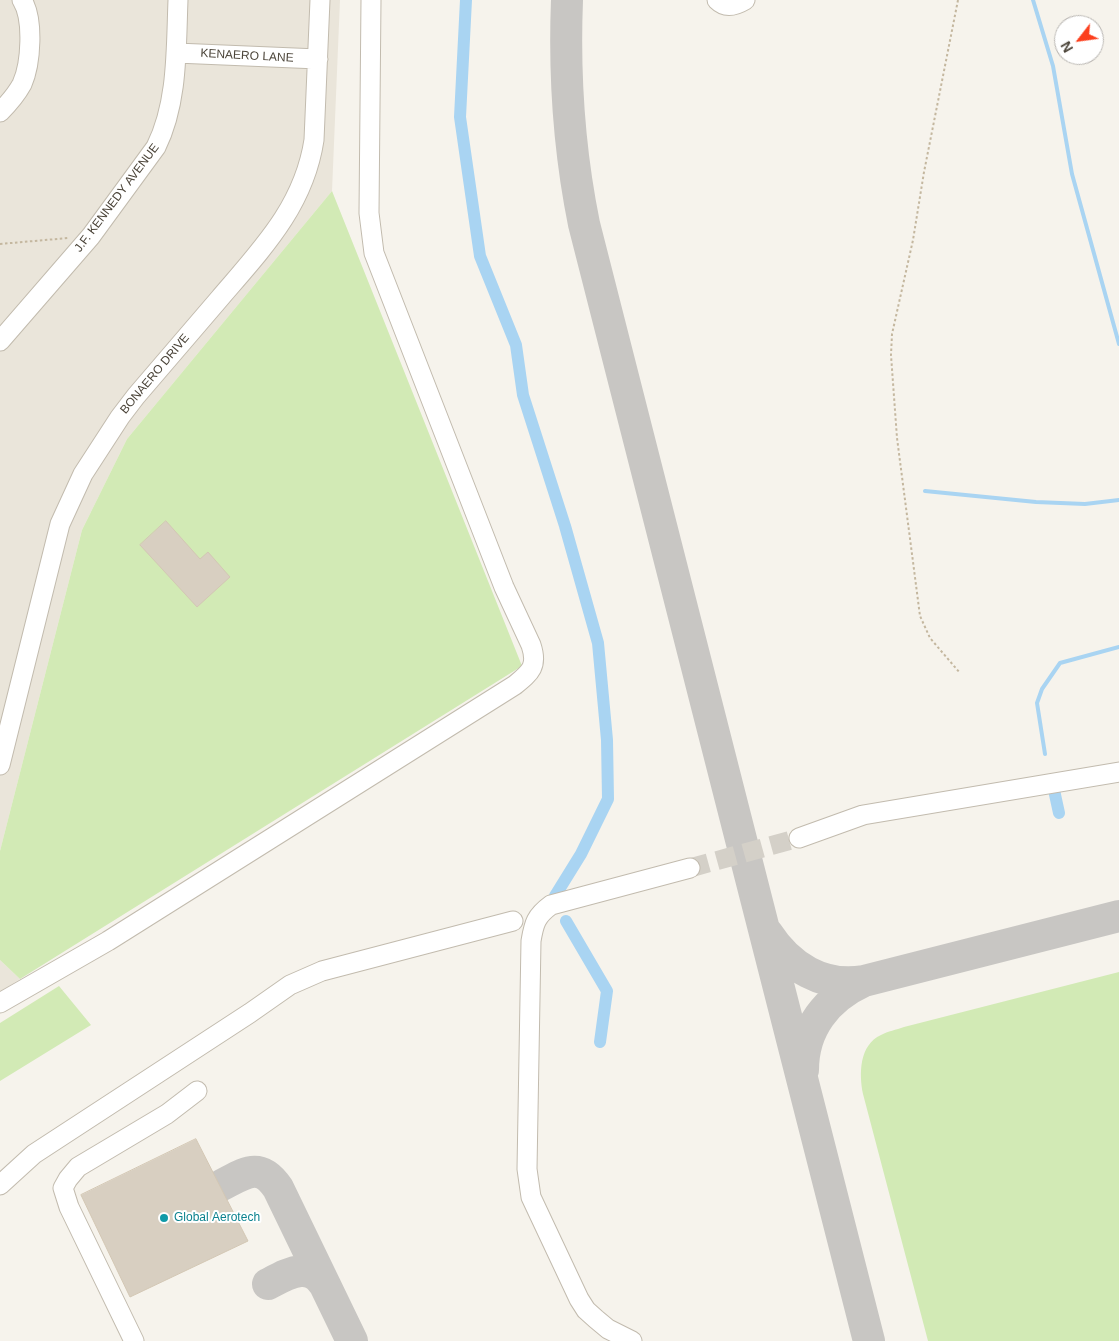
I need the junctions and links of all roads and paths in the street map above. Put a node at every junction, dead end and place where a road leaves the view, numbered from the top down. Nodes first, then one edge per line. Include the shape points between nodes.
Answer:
1 (22, 0) edge
2 (178, 0) edge
3 (320, 0) edge
4 (371, 0) edge
5 (717, 0) edge
6 (745, 0) edge
7 (958, 0) edge
8 (176, 53) junction
9 (318, 59) junction
10 (0, 112) edge
11 (91, 236) junction
12 (0, 244) edge
13 (0, 340) edge
14 (960, 673) dead end
15 (0, 766) edge
16 (1119, 772) edge
17 (799, 838) tunnel mouth
18 (690, 868) tunnel mouth
19 (513, 921) dead end
20 (0, 1003) edge
21 (197, 1091) dead end
22 (0, 1185) edge
23 (134, 1341) edge
24 (632, 1341) edge

1 - 10 street via 30,26 26,72 18,92
2 - 8 street, J.F. KENNEDY AVENUE
3 - 9 street, BONAERO DRIVE
4 - 20 street via 369,213 374,253 504,587 531,645 534,663 527,676 515,685 125,931
5 - 6 street via 727,5
7 - 14 path via 913,240 894,318 891,355 897,438 920,616 930,638
8 - 9 street, KENAERO LANE
8 - 11 street, J.F. KENNEDY AVENUE via 171,102 162,134
9 - 15 street, BONAERO DRIVE via 313,148 292,208 267,244 124,412 83,474 64,514
11 - 12 path
11 - 13 street, J.F. KENNEDY AVENUE
16 - 17 street via 863,815
18 - 24 street via 551,905 540,913 531,941 527,1169 531,1198 586,1310 608,1329
19 - 22 street via 330,968 290,985 34,1154
21 - 23 street via 167,1114 78,1167 63,1188 69,1207

